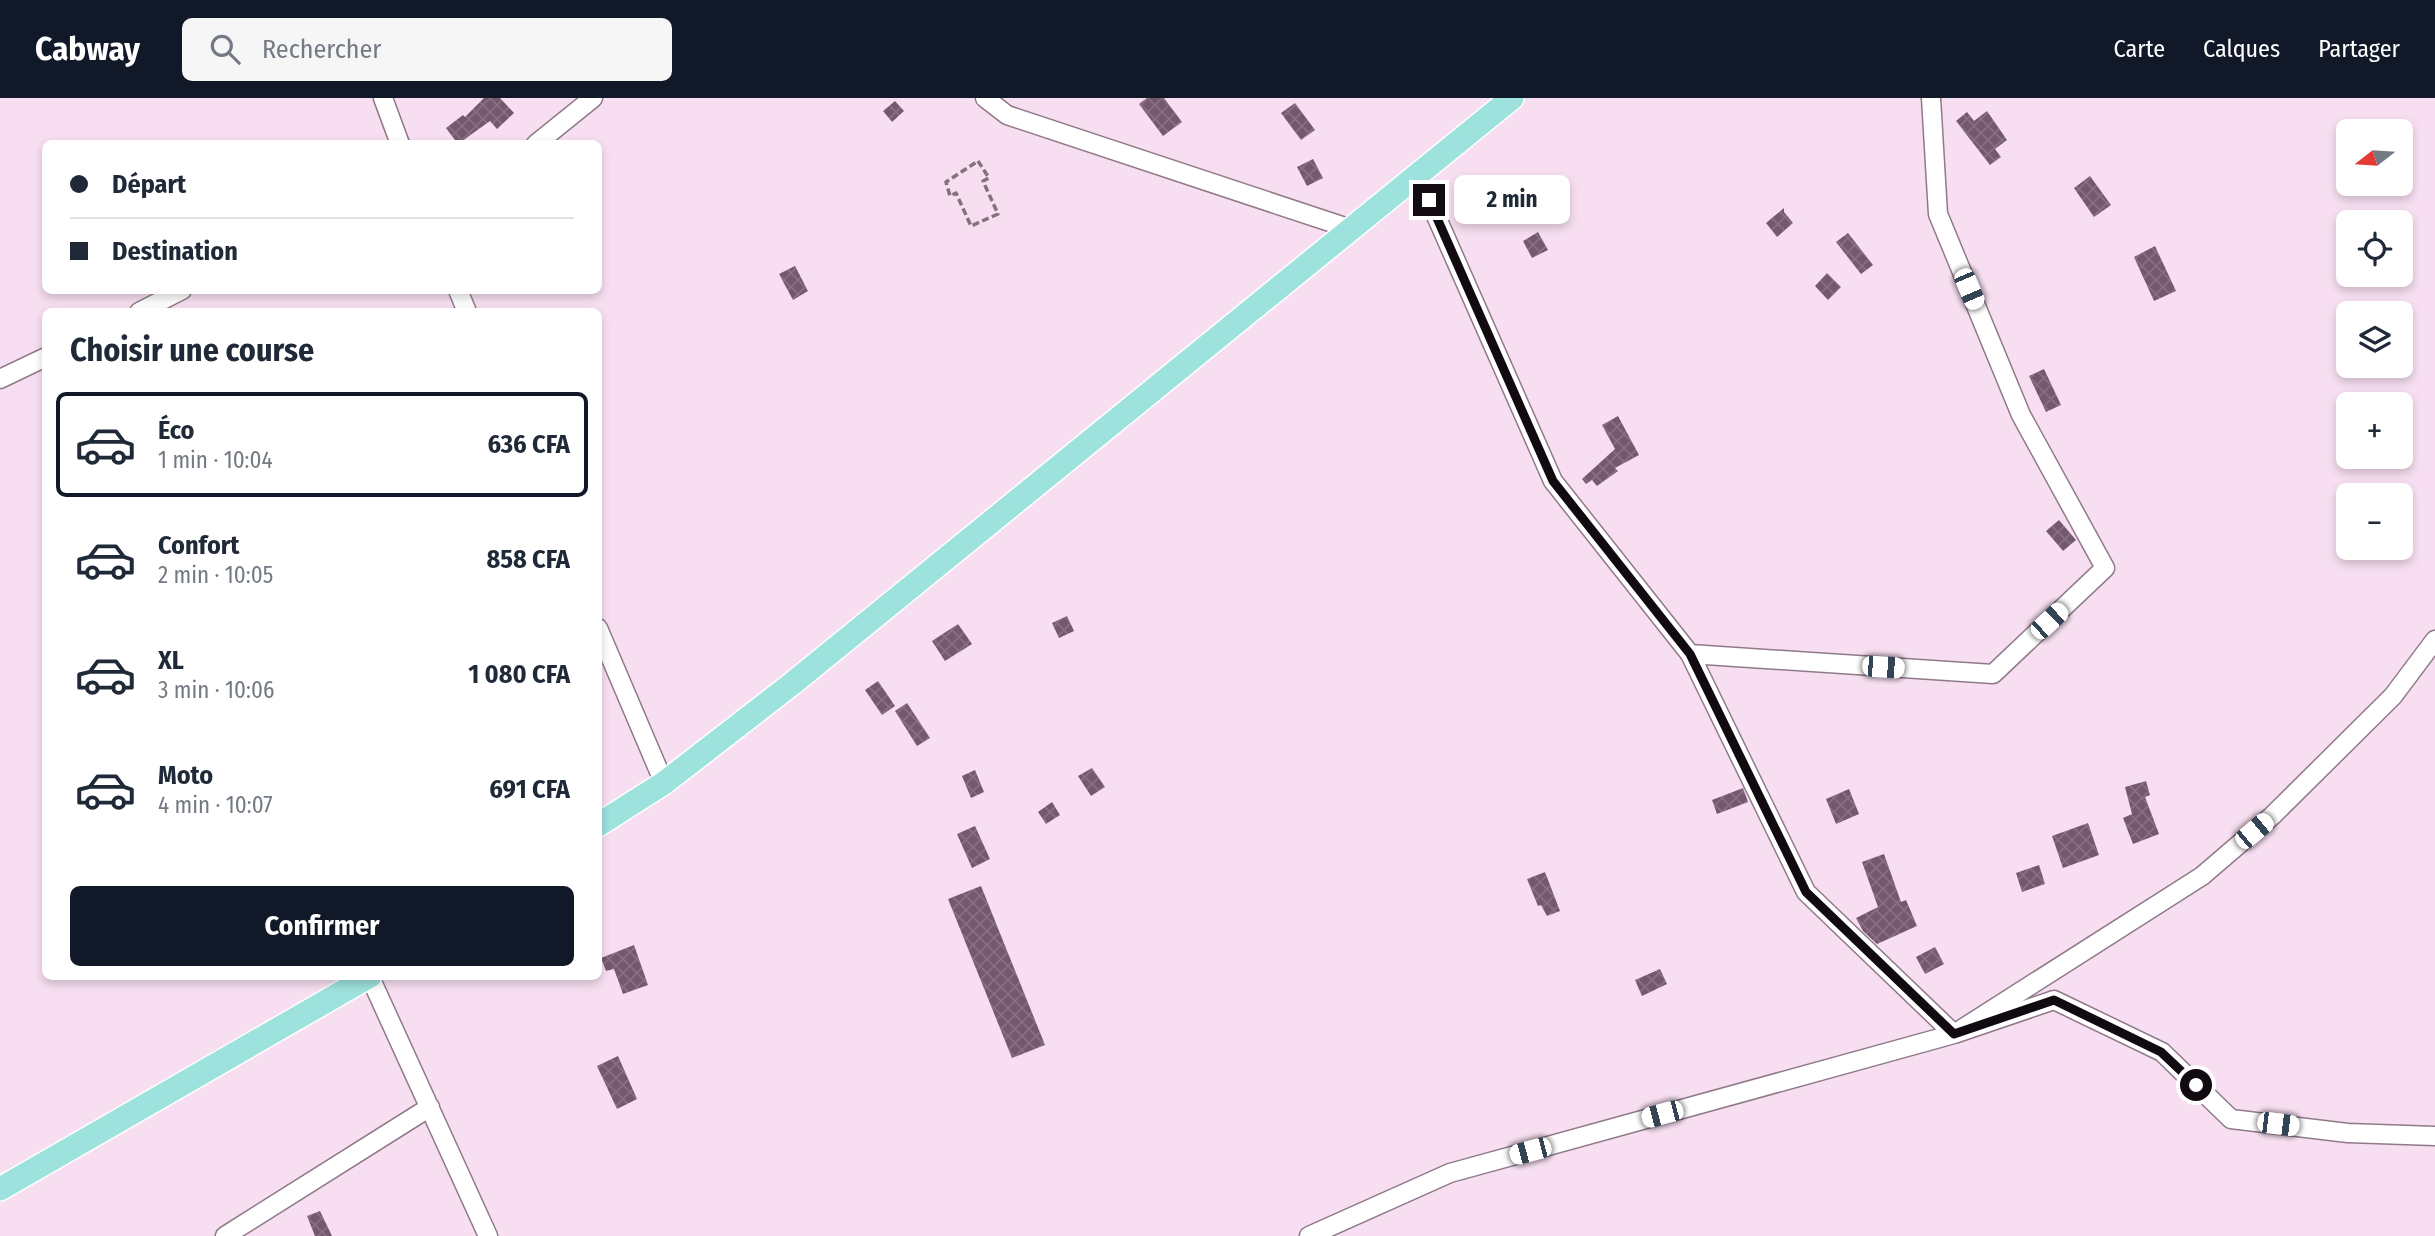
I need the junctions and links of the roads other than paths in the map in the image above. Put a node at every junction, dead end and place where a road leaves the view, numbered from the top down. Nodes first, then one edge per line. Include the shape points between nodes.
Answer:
1 (383, 98) edge
2 (593, 98) edge
3 (985, 98) edge
4 (1512, 98) edge
5 (1931, 98) edge
6 (399, 140) edge
7 (541, 140) edge
8 (1418, 175) junction
9 (1351, 229) junction
10 (174, 294) edge
11 (147, 308) edge
12 (42, 359) edge
13 (0, 379) edge
14 (602, 637) edge
15 (2435, 640) edge
16 (1690, 654) junction
17 (664, 783) junction
18 (602, 822) edge
19 (365, 980) edge
20 (371, 980) edge
21 (1954, 1034) junction
22 (430, 1107) junction
23 (2435, 1136) edge
24 (0, 1189) edge
25 (234, 1234) edge
26 (488, 1236) edge
27 (1309, 1236) edge

1 - 6 street
2 - 7 street
3 - 9 street via 1007,115
4 - 8 main road
5 - 16 street via 1938,214 2021,415 2105,568 1993,674
8 - 9 main road
8 - 16 street via 1553,481
9 - 17 main road
10 - 11 street
12 - 13 street
14 - 17 street
15 - 21 street via 2393,696 2272,816 2202,876
16 - 21 street via 1806,892
17 - 18 main road
19 - 24 main road
20 - 22 street
21 - 23 street via 2054,1000 2161,1052 2231,1119 2348,1133
21 - 27 street via 1450,1172
22 - 25 street
22 - 26 street

